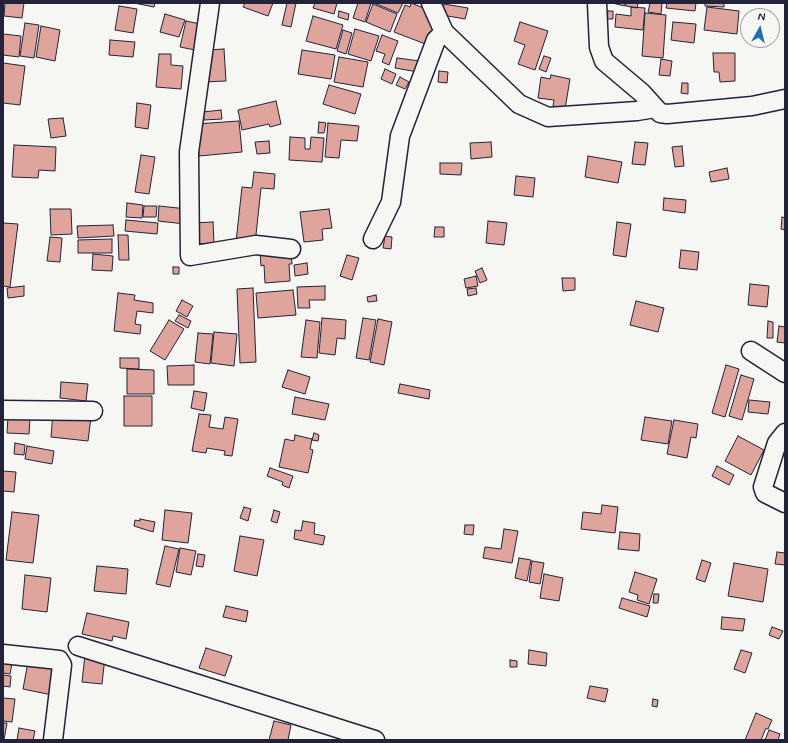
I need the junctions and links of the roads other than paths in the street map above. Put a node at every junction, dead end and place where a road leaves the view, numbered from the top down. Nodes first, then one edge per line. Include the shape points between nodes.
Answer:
1 (210, 3) edge
2 (429, 3) edge
3 (597, 3) edge
4 (444, 32) junction
5 (785, 99) edge
6 (655, 108) junction
7 (372, 239) dead end
8 (291, 249) dead end
9 (751, 351) dead end
10 (785, 373) edge
11 (3, 410) edge
12 (93, 411) dead end
13 (785, 433) edge
14 (785, 503) edge
15 (78, 646) dead end
16 (3, 654) edge
17 (53, 740) edge
18 (375, 740) edge

1 - 8 street via 189,152 190,256 256,245
2 - 4 street
3 - 6 street via 599,48 604,61 642,93
4 - 6 street via 519,104 548,117
4 - 7 street via 436,40 400,136 391,202
5 - 6 street via 752,106 667,114 660,113
9 - 10 street
11 - 12 street
13 - 14 street via 777,443 763,487 765,493
15 - 18 street
16 - 17 street via 55,659 62,665

